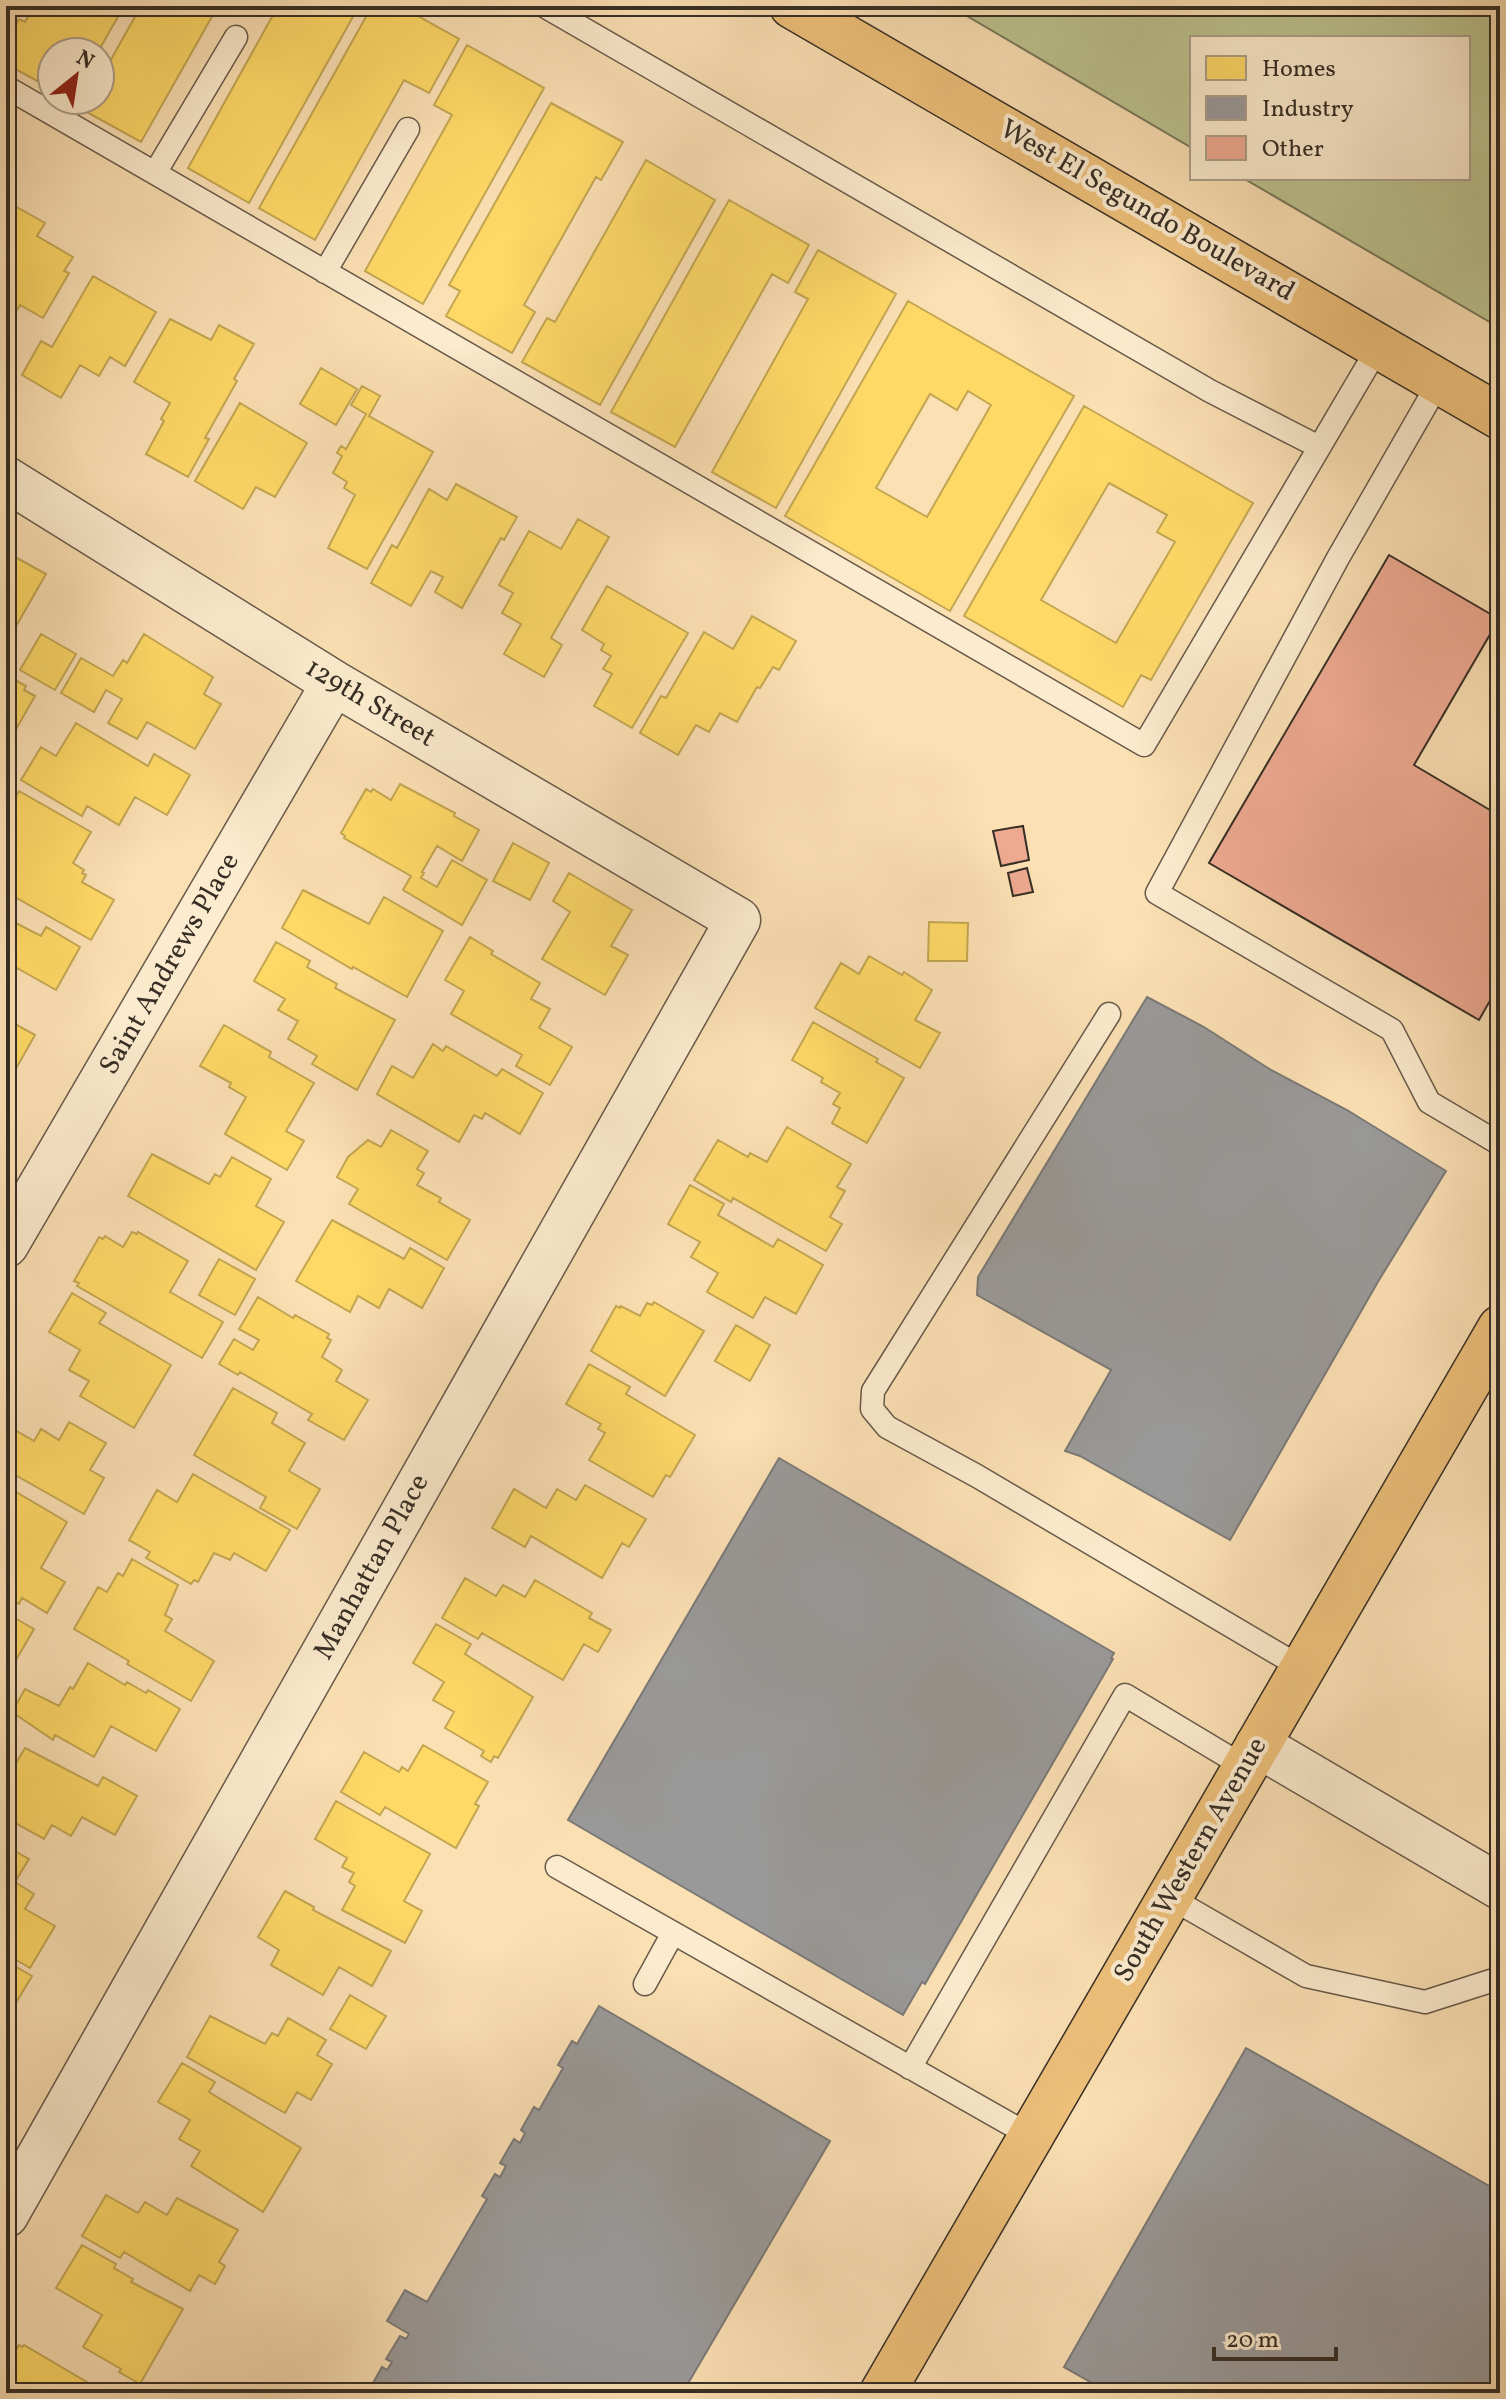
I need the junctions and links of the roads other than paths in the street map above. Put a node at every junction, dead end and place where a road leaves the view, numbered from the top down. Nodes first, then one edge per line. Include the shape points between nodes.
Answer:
1 (544, 6) edge
2 (792, 6) edge
3 (236, 37) dead end
4 (6, 87) edge
5 (408, 129) dead end
6 (155, 173) junction
7 (325, 272) junction
8 (1379, 346) junction
9 (1439, 382) junction
10 (1500, 417) edge
11 (1319, 447) junction
12 (6, 479) edge
13 (334, 683) junction
14 (738, 920) joint
15 (1109, 1014) dead end
16 (1500, 1144) edge
17 (6, 1245) edge
18 (1500, 1328) edge
19 (1302, 1668) junction
20 (1251, 1756) junction
21 (557, 1867) dead end
22 (1500, 1887) edge
23 (1169, 1897) junction
24 (673, 1933) junction
25 (1500, 1978) edge
26 (645, 1984) dead end
27 (910, 2068) junction
28 (1031, 2136) junction
29 (6, 2215) edge
30 (882, 2393) edge

1 - 11 lane via 1210,391
2 - 8 main road, West El Segundo Boulevard
3 - 6 lane
4 - 6 lane
5 - 7 lane
6 - 7 lane
7 - 11 lane via 1144,745
8 - 9 main road, West El Segundo Boulevard
8 - 11 lane
9 - 10 main road, West El Segundo Boulevard
9 - 16 lane via 1157,893 1392,1030 1429,1102
12 - 13 street, 129th Street
13 - 14 street, 129th Street
13 - 17 street, Saint Andrews Place
14 - 29 street, Manhattan Place
15 - 19 lane via 873,1391 872,1409 887,1427
18 - 19 main road, South Western Avenue
19 - 20 main road, South Western Avenue
20 - 22 street
20 - 23 main road, South Western Avenue
20 - 27 lane via 1125,1695
21 - 24 lane
23 - 25 lane via 1306,1976 1425,2002
23 - 28 main road, South Western Avenue
24 - 26 lane
24 - 27 lane
27 - 28 lane
28 - 30 main road, South Western Avenue

